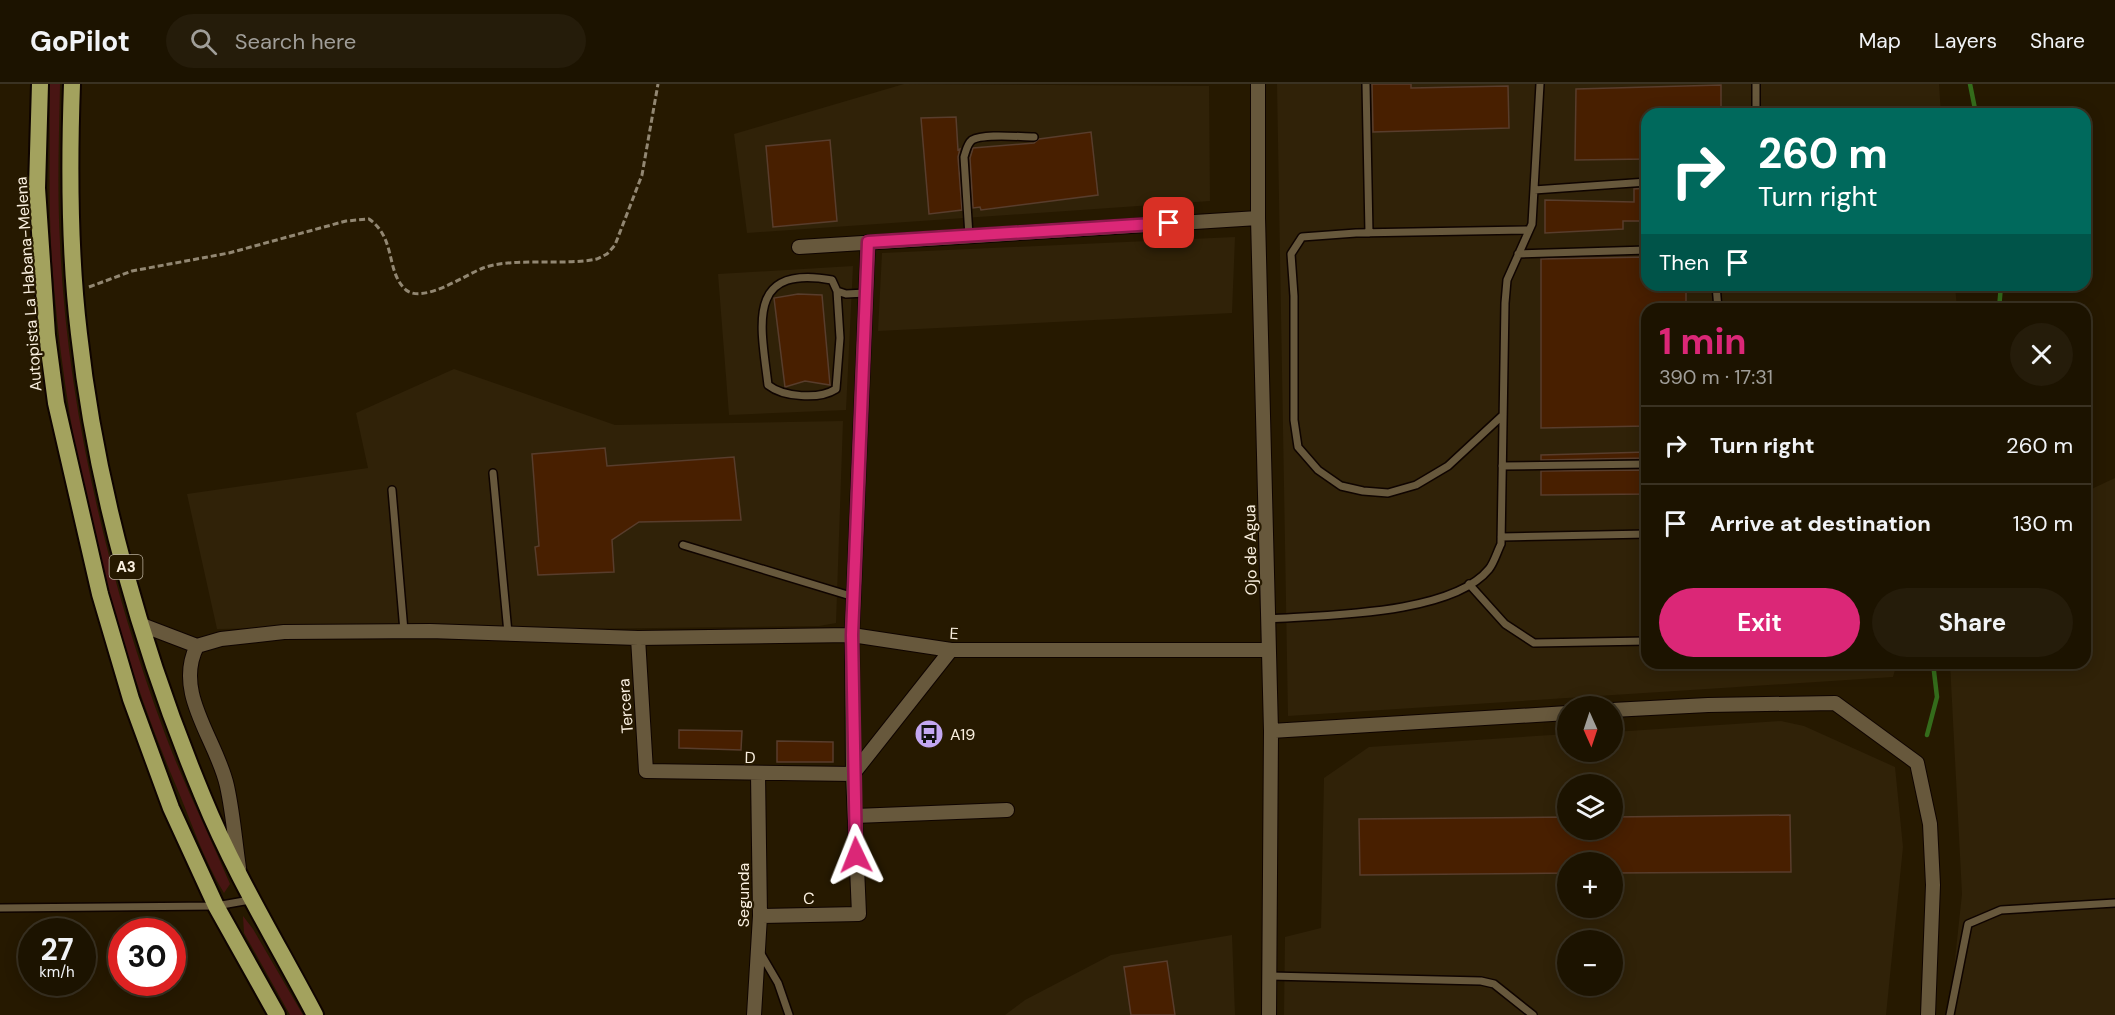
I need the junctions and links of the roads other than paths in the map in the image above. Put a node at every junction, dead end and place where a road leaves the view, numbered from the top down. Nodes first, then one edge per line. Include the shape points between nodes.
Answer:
1 (40, 84) edge
2 (72, 84) edge
3 (1258, 84) edge
4 (1366, 84) edge
5 (1540, 84) edge
6 (1756, 84) edge
7 (1756, 108) edge
8 (1034, 137) dead end
9 (1641, 182) edge
10 (1534, 190) junction
11 (1258, 218) junction
12 (1529, 230) junction
13 (1369, 233) junction
14 (969, 236) junction
15 (868, 242) junction
16 (799, 247) dead end
17 (1641, 250) edge
18 (1518, 254) junction
19 (837, 291) junction
20 (866, 293) junction
21 (1503, 415) junction
22 (1641, 464) edge
23 (1502, 466) junction
24 (493, 473) dead end
25 (392, 490) dead end
26 (1641, 534) edge
27 (1501, 537) junction
28 (683, 545) dead end
29 (1469, 584) junction
30 (854, 597) junction
31 (1268, 619) junction
32 (142, 625) junction
33 (404, 631) junction
34 (508, 633) junction
35 (852, 635) junction
36 (638, 638) junction
37 (1641, 641) edge
38 (197, 646) junction
39 (951, 650) junction
40 (1269, 650) junction
41 (1623, 709) edge
42 (1557, 714) edge
43 (1271, 731) junction
44 (646, 771) joint
45 (758, 774) junction
46 (853, 774) junction
47 (1007, 810) dead end
48 (855, 816) junction
49 (241, 879) junction
50 (252, 899) junction
51 (2115, 903) edge
52 (216, 906) junction
53 (0, 908) edge
54 (760, 916) junction
55 (758, 950) junction
56 (1269, 976) junction
57 (277, 1015) edge
58 (315, 1015) edge
59 (754, 1015) edge
60 (789, 1015) edge
61 (1269, 1015) edge
62 (1533, 1015) edge
63 (1929, 1015) edge
64 (1950, 1015) edge

1 - 52 highway, Autopista La Habana-Melena / A3 via 37,188 46,324 56,403 74,488 131,699 171,808
2 - 32 highway, A3 via 70,186 75,291 88,399 103,478
3 - 11 street, Ojo de Agua
4 - 13 lane
5 - 10 lane
6 - 7 lane
8 - 14 lane via 980,137 967,147 964,157
9 - 10 lane
10 - 12 lane
11 - 14 street
11 - 31 street, Ojo de Agua
12 - 13 lane
12 - 18 lane
13 - 21 lane via 1302,237 1291,254 1294,420 1298,447 1318,470 1341,486 1388,493 1416,485 1448,466
14 - 15 street
15 - 16 street
15 - 20 street
17 - 18 lane
18 - 21 lane via 1507,280
19 - 19 lane via 840,338 836,389 828,394 776,392 768,385 763,342 762,306 771,288 781,281 814,276 832,280
19 - 20 lane
20 - 30 street
21 - 23 lane
22 - 23 lane
23 - 27 lane
24 - 34 lane
25 - 33 lane
26 - 27 lane
27 - 29 lane via 1489,569
28 - 30 lane
29 - 31 lane via 1445,598 1419,605
29 - 37 lane via 1505,624 1534,644
30 - 35 street
31 - 40 street, Ojo de Agua
32 - 38 street
32 - 49 highway, A3 via 203,797
33 - 34 street, E
33 - 38 street, E via 284,632 221,639
34 - 36 street, E
35 - 36 street, E
35 - 39 street, E
35 - 46 street
36 - 44 street, Tercera
38 - 49 street via 189,662 188,684 227,784
39 - 40 street, E
39 - 46 street
40 - 43 street, Ojo de Agua
41 - 63 street via 1835,703 1917,763 1930,824 1933,885
42 - 43 street
43 - 56 street, Ojo de Agua
44 - 45 street, D
45 - 46 street, D
45 - 54 street, Segunda
46 - 48 street
47 - 48 street
48 - 54 street, C via 859,914
49 - 50 highway, A3
50 - 52 lane
50 - 58 highway, A3
51 - 64 lane via 2001,910 1968,924
52 - 53 lane
52 - 57 highway, Autopista La Habana-Melena / A3
54 - 55 street, Segunda
55 - 59 street, Segunda
55 - 60 lane via 778,983
56 - 61 street, Ojo de Agua
56 - 62 lane via 1480,981 1494,984

